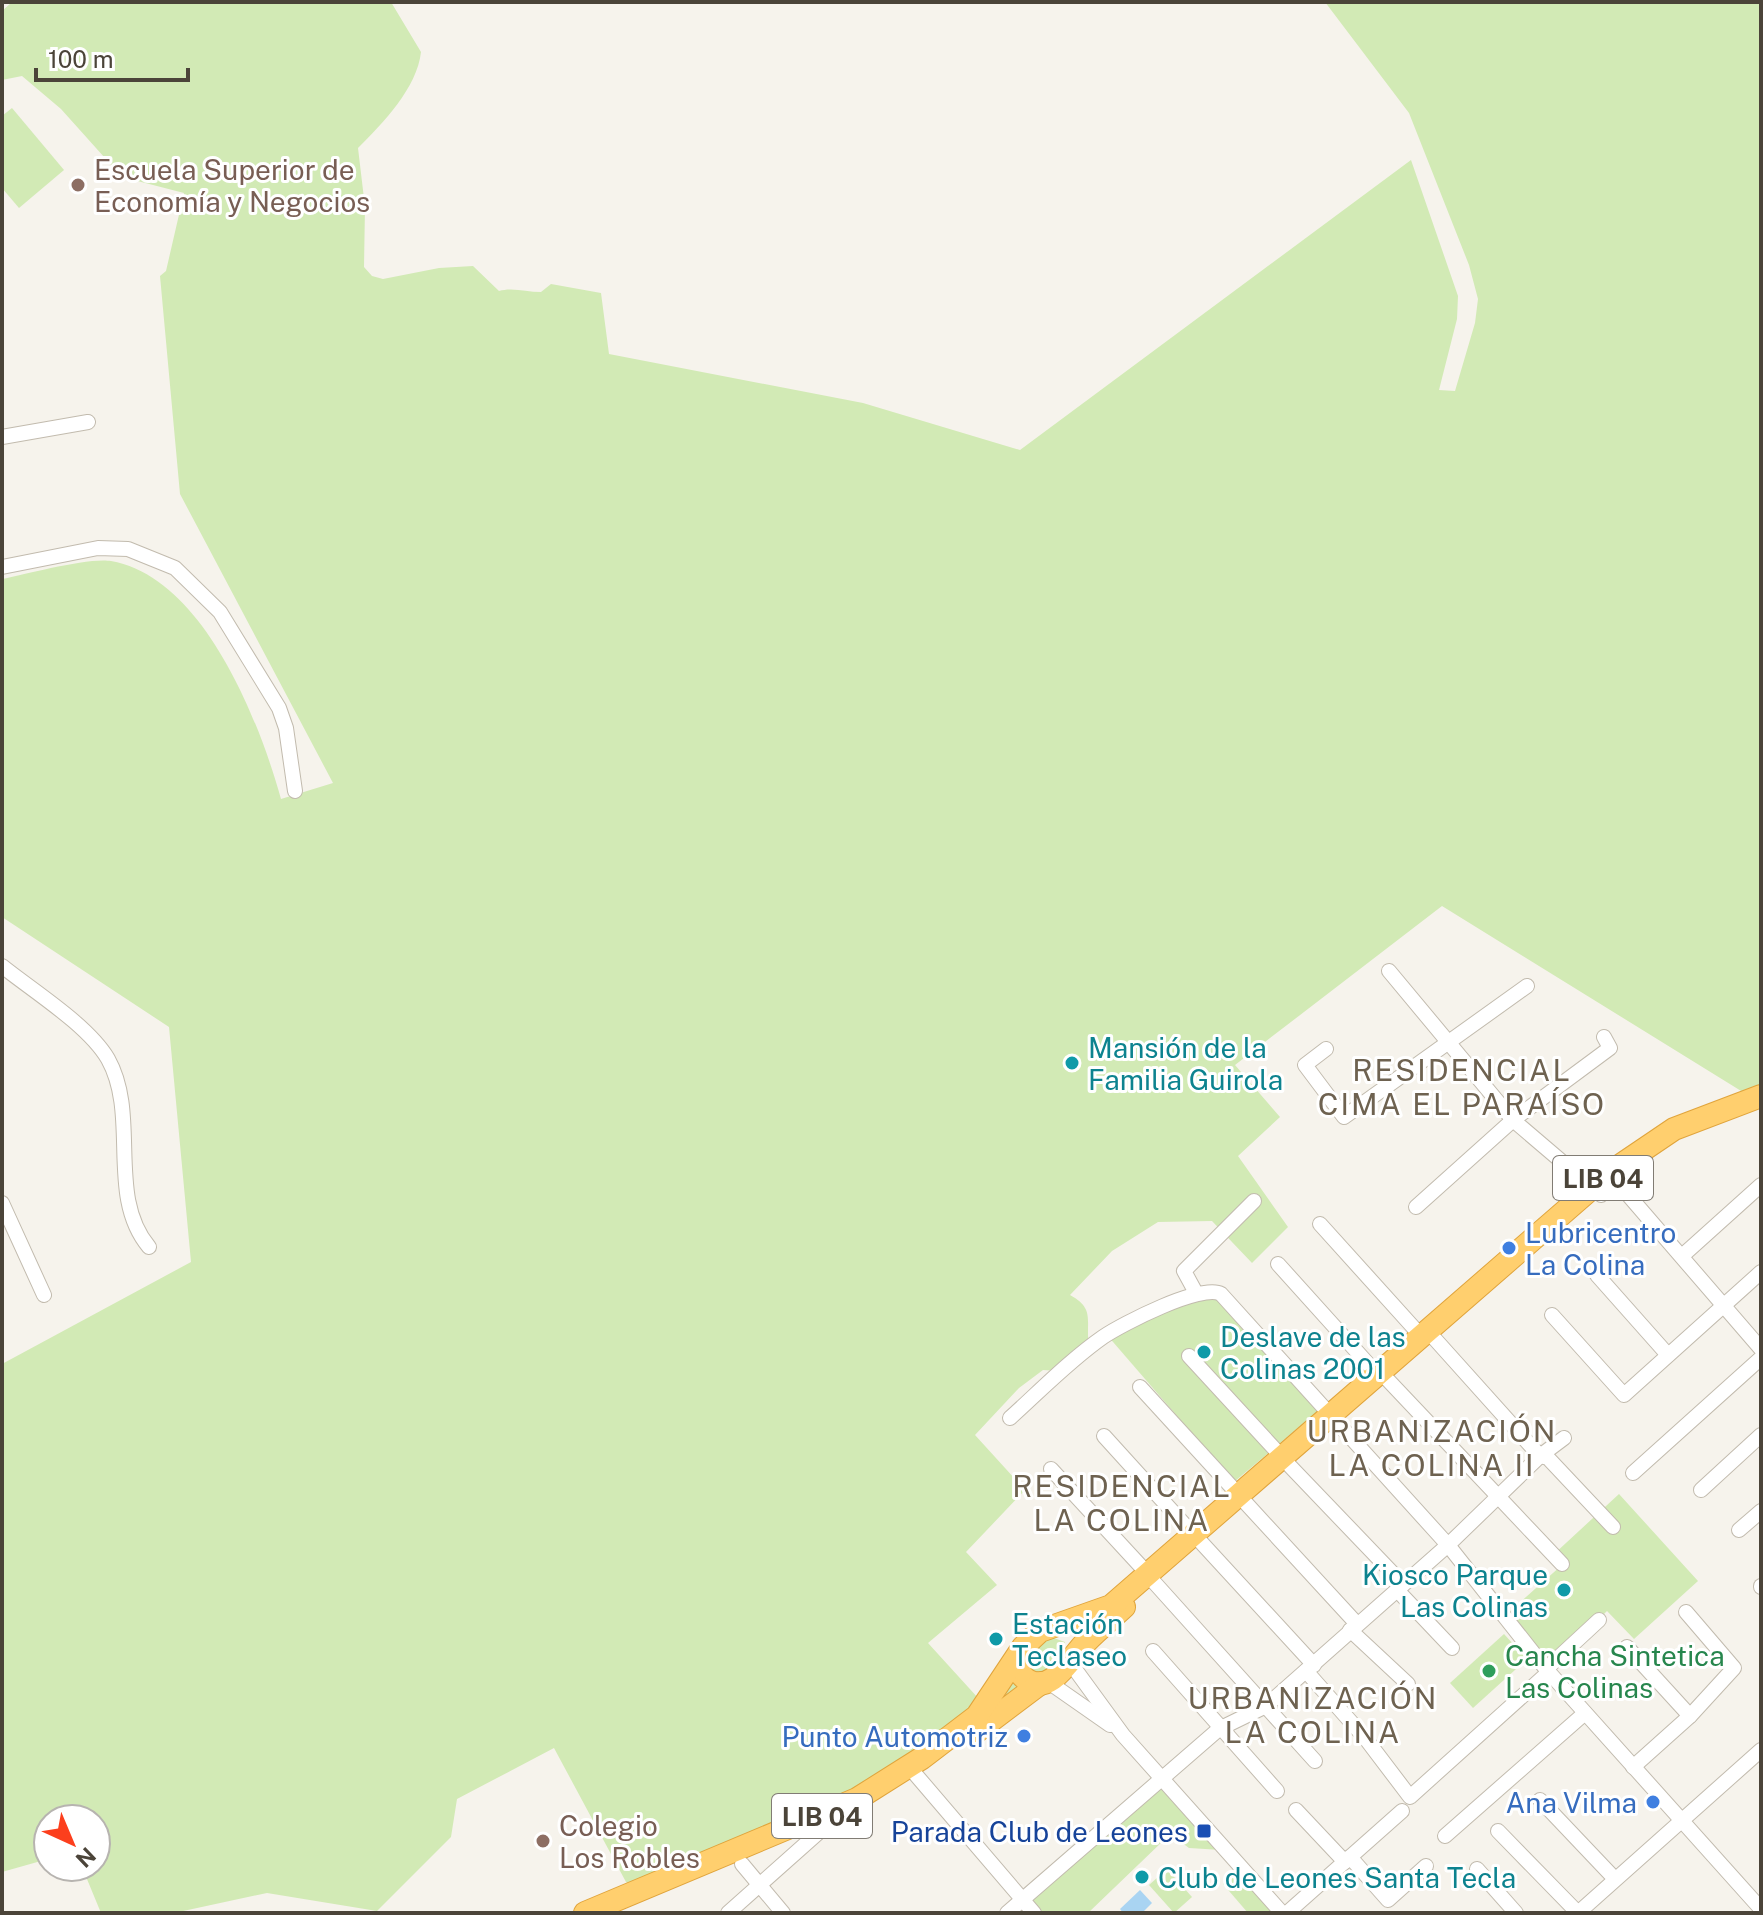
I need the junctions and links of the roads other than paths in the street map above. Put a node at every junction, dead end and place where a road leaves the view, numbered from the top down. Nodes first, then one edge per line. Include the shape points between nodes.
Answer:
1 (88, 422) dead end
2 (2, 437) edge
3 (2, 567) edge
4 (295, 791) dead end
5 (2, 966) edge
6 (1389, 971) dead end
7 (1527, 986) dead end
8 (1604, 1037) dead end
9 (1447, 1043) junction
10 (1326, 1049) dead end
11 (1761, 1096) edge
12 (1761, 1109) edge
13 (1513, 1120) junction
14 (1761, 1185) edge
15 (1603, 1188) junction
16 (1254, 1201) dead end
17 (2, 1203) edge
18 (1416, 1207) dead end
19 (1320, 1224) dead end
20 (149, 1247) dead end
21 (1682, 1256) junction
22 (1278, 1264) dead end
23 (1761, 1272) edge
24 (1597, 1275) dead end
25 (1196, 1293) junction
26 (44, 1295) dead end
27 (1725, 1305) junction
28 (1552, 1315) dead end
29 (1428, 1338) junction
30 (1761, 1349) edge
31 (1668, 1355) junction
32 (1189, 1356) dead end
33 (1761, 1358) edge
34 (1382, 1377) junction
35 (1140, 1387) dead end
36 (1010, 1418) dead end
37 (1334, 1418) junction
38 (1761, 1435) edge
39 (1104, 1436) dead end
40 (1564, 1438) dead end
41 (1540, 1456) junction
42 (1285, 1460) junction
43 (1051, 1469) dead end
44 (1633, 1473) dead end
45 (1701, 1490) dead end
46 (1499, 1495) junction
47 (1241, 1498) junction
48 (1761, 1511) edge
49 (1613, 1527) dead end
50 (1739, 1530) dead end
51 (1196, 1536) junction
52 (1448, 1545) junction
53 (1562, 1564) dead end
54 (1150, 1577) junction
55 (1400, 1587) junction
56 (1686, 1612) dead end
57 (1599, 1620) dead end
58 (1354, 1627) junction
59 (1046, 1629) junction
60 (1627, 1647) dead end
61 (1452, 1648) dead end
62 (1153, 1651) dead end
63 (1018, 1657) junction
64 (1071, 1658) junction
65 (1310, 1668) junction
66 (1547, 1671) junction
67 (1044, 1682) junction
68 (1408, 1684) dead end
69 (1266, 1706) junction
70 (1585, 1713) junction
71 (1690, 1716) junction
72 (1219, 1729) junction
73 (1123, 1735) junction
74 (1761, 1750) edge
75 (1315, 1761) dead end
76 (1633, 1767) junction
77 (916, 1775) junction
78 (1161, 1777) junction
79 (1277, 1791) dead end
80 (1540, 1800) dead end
81 (1296, 1810) dead end
82 (1402, 1811) dead end
83 (1682, 1820) junction
84 (1498, 1831) dead end
85 (819, 1832) junction
86 (1445, 1836) dead end
87 (1348, 1859) junction
88 (742, 1864) junction
89 (1426, 1866) dead end
90 (1477, 1869) dead end
91 (1615, 1879) junction
92 (758, 1886) junction
93 (1023, 1899) junction
94 (1761, 1909) edge
95 (585, 1913) edge
96 (624, 1913) edge
97 (728, 1913) edge
98 (783, 1913) edge
99 (1007, 1913) edge
100 (1034, 1913) edge
101 (1284, 1913) edge
102 (1516, 1913) edge
103 (1578, 1913) edge

1 - 2 street
3 - 4 street via 98,548 128,549 175,568 220,612 279,708
5 - 20 street via 107,1057 120,1094 129,1212
6 - 9 street
7 - 9 street
8 - 13 street via 1610,1048
9 - 10 street via 1344,1117 1305,1065
9 - 13 street
11 - 15 highway, LIB 04 via 1674,1129
12 - 15 highway, LIB 04 via 1688,1136
13 - 15 street
13 - 18 street
14 - 21 street
15 - 21 street
15 - 29 highway, LIB 04
16 - 25 street via 1184,1271
17 - 26 street
19 - 29 street
21 - 27 street
22 - 34 street
23 - 27 street
24 - 31 street
25 - 36 street via 1102,1338
25 - 37 street via 1221,1294
27 - 30 street
27 - 31 street
28 - 31 street via 1622,1396
29 - 34 highway, LIB 04
29 - 41 street
32 - 42 street
33 - 44 street
34 - 37 highway, LIB 04
34 - 46 street
35 - 47 street
37 - 42 highway, LIB 04
37 - 52 street
38 - 45 street
39 - 51 street
40 - 41 street
41 - 46 street
41 - 49 street via 1547,1457
42 - 47 highway, LIB 04
42 - 55 street
43 - 54 street
46 - 52 street
46 - 53 street
47 - 51 highway, LIB 04
47 - 58 street
48 - 50 street
51 - 54 highway, LIB 04
51 - 65 street
52 - 55 street
52 - 66 street
54 - 59 highway, LIB 04 via 1109,1608
54 - 64 highway, LIB 04
54 - 69 street
55 - 58 street
55 - 61 street
56 - 71 street via 1734,1664
57 - 66 street
58 - 65 street
58 - 68 street
59 - 63 highway, LIB 04 via 1028,1641
59 - 64 highway via 1068,1634 1074,1648
60 - 71 street
62 - 72 street
63 - 67 highway via 1020,1674 1030,1682
63 - 95 highway, LIB 04 via 969,1724 869,1792
64 - 67 highway, LIB 04
64 - 73 street
65 - 66 street via 1410,1797
65 - 69 street
66 - 70 street
67 - 73 street via 1076,1698
67 - 77 highway, LIB 04
69 - 72 street
69 - 75 street
70 - 76 street
70 - 86 street
71 - 76 street
72 - 78 street
72 - 79 street
73 - 78 street
74 - 83 street
76 - 83 street
77 - 85 highway, LIB 04
77 - 93 street
78 - 93 street
78 - 101 street
80 - 91 street
81 - 87 street
82 - 87 street
83 - 91 street
83 - 94 street
84 - 103 street
85 - 88 highway, LIB 04
85 - 92 street
87 - 89 street via 1388,1900
87 - 101 street
88 - 92 street
88 - 96 highway, LIB 04
90 - 102 street
91 - 103 street
92 - 97 street
92 - 98 street
93 - 99 street
93 - 100 street

